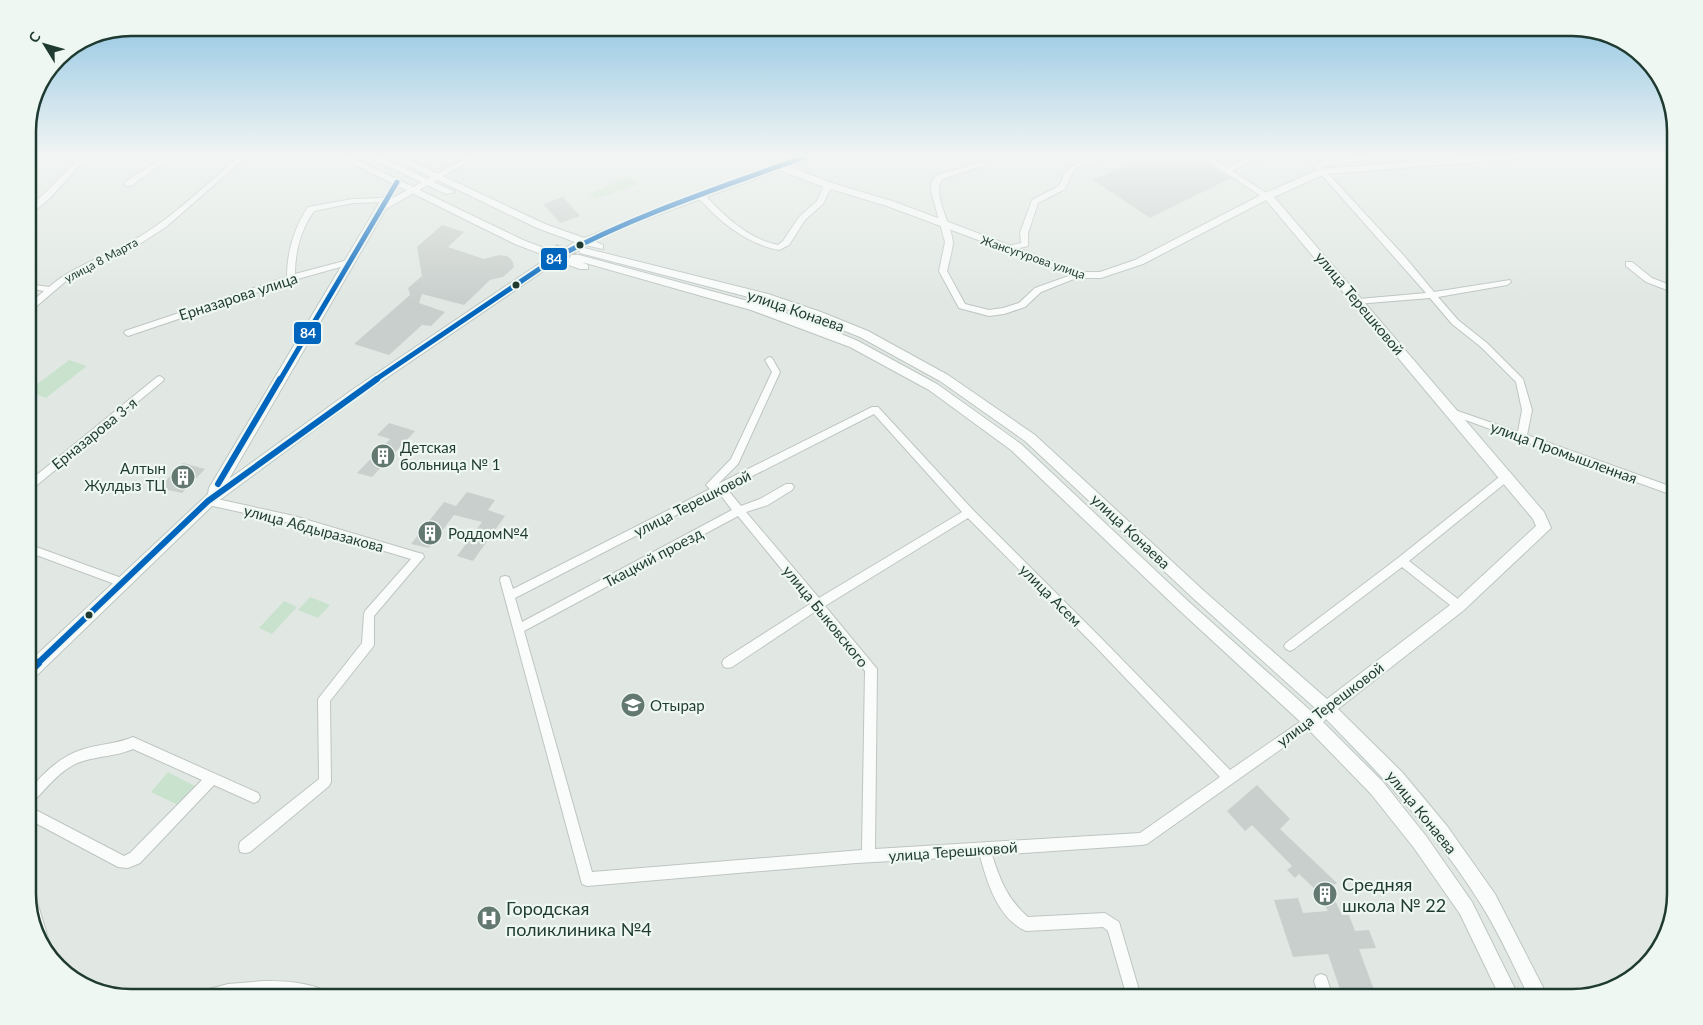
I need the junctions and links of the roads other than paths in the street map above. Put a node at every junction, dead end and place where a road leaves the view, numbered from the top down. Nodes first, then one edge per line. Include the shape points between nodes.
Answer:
1 (187, 204) edge
2 (338, 204) edge
3 (384, 204) edge
4 (452, 204) edge
5 (465, 204) edge
6 (495, 204) edge
7 (683, 204) edge
8 (709, 204) edge
9 (818, 204) edge
10 (888, 204) edge
11 (938, 204) edge
12 (1034, 204) edge
13 (1252, 204) edge
14 (1276, 204) edge
15 (1352, 204) edge
16 (944, 225) junction
17 (578, 248) junction
18 (1007, 249) junction
19 (556, 253) junction
20 (348, 262) junction
21 (1628, 264) dead end
22 (1080, 275) junction
23 (292, 278) junction
24 (1507, 282) dead end
25 (36, 287) edge
26 (1667, 287) edge
27 (51, 290) junction
28 (1432, 295) junction
29 (36, 302) edge
30 (1359, 302) junction
31 (128, 332) dead end
32 (769, 360) dead end
33 (160, 379) dead end
34 (875, 409) joint
35 (1452, 412) junction
36 (1522, 438) junction
37 (1506, 477) junction
38 (36, 480) edge
39 (789, 487) dead end
40 (720, 488) junction
41 (1667, 489) edge
42 (208, 500) junction
43 (739, 511) junction
44 (969, 513) junction
45 (36, 551) edge
46 (1402, 561) junction
47 (505, 580) dead end
48 (123, 584) junction
49 (509, 596) junction
50 (818, 605) junction
51 (1458, 606) junction
52 (1220, 613) junction
53 (518, 629) junction
54 (1290, 646) dead end
55 (728, 663) dead end
56 (36, 666) edge
57 (1288, 700) junction
58 (1327, 709) junction
59 (1311, 721) junction
60 (212, 778) junction
61 (1229, 778) junction
62 (36, 790) edge
63 (254, 797) dead end
64 (36, 816) edge
65 (245, 847) dead end
66 (984, 849) junction
67 (868, 857) junction
68 (1321, 981) dead end
69 (1131, 989) edge
70 (1323, 989) edge
71 (1506, 989) edge
72 (1534, 989) edge

1 - 27 street, улица 8 Марта via 135,243 63,279
2 - 23 street via 311,209 306,217 292,253
3 - 20 main road
4 - 19 main road via 519,242
5 - 17 main road, улица Конаева
6 - 17 main road
7 - 17 main road
8 - 9 street via 745,234 779,248
10 - 16 main road, Жансугурова улица
11 - 16 street
12 - 18 street via 1024,233 1025,244
13 - 22 main road, Жансугурова улица via 1139,262 1102,275
14 - 30 main road, улица Терешковой
15 - 28 street
16 - 18 main road, Жансугурова улица
16 - 22 street via 949,242 943,271 962,306 983,312 1004,311 1022,305 1038,290
17 - 19 main road
17 - 52 main road, улица Конаева via 764,297 864,334 914,361 990,408 1030,438
17 - 52 main road, улица Конаева via 631,257 768,292 822,310 950,373 1037,434 1084,475 1207,590
17 - 57 main road, улица Конаева via 808,325 854,344 933,387 1016,447
18 - 22 main road, Жансугурова улица
19 - 42 main road via 544,266 356,393
19 - 57 main road via 592,269 751,312 804,330 848,349 927,392 1009,452 1256,684
20 - 23 street, Ерназарова улица
20 - 42 main road
21 - 26 street via 1649,280
23 - 31 street, Ерназарова улица
24 - 28 street
25 - 27 street
27 - 29 street, улица 8 Марта
28 - 30 street
28 - 36 street via 1455,322 1520,381 1527,410
30 - 35 main road, улица Терешковой
32 - 40 street via 776,372 734,462 712,485
33 - 38 street, Ерназарова 3-я
34 - 40 street, улица Терешковой
34 - 44 street, улица Асем
35 - 36 street, улица Промышленная
35 - 37 main road, улица Терешковой
36 - 41 street, улица Промышленная
37 - 46 street
37 - 51 main road, улица Терешковой via 1539,516 1544,528
39 - 43 street, Ткацкий проезд via 764,502
40 - 43 street, улица Быковского
40 - 49 street, улица Терешковой
42 - 48 main road
42 - 65 street, улица Абдыразакова via 294,520 419,557 369,614 368,645 324,699 325,782
43 - 50 street, улица Быковского
43 - 53 street, Ткацкий проезд
44 - 50 street
44 - 61 street, улица Асем
45 - 48 street
46 - 51 street
46 - 54 street
47 - 49 street
48 - 56 main road
49 - 53 street
50 - 55 street
50 - 67 street, улица Быковского via 871,669
51 - 58 main road, улица Терешковой
52 - 58 main road, улица Конаева
53 - 67 street, улица Терешковой via 587,879
57 - 59 main road, улица Конаева
58 - 59 main road, улица Терешковой
58 - 72 main road, улица Конаева via 1396,778 1441,832 1489,900
59 - 61 street, улица Терешковой
59 - 71 main road, улица Конаева via 1377,788 1420,842 1466,908
60 - 62 street via 133,743 117,751 82,755 61,767
60 - 63 street
60 - 64 street via 128,862 122,862
61 - 66 street, улица Терешковой via 1142,839
66 - 67 street, улица Терешковой
66 - 69 street via 994,883 1008,910 1026,924 1105,920 1114,927
68 - 70 street

